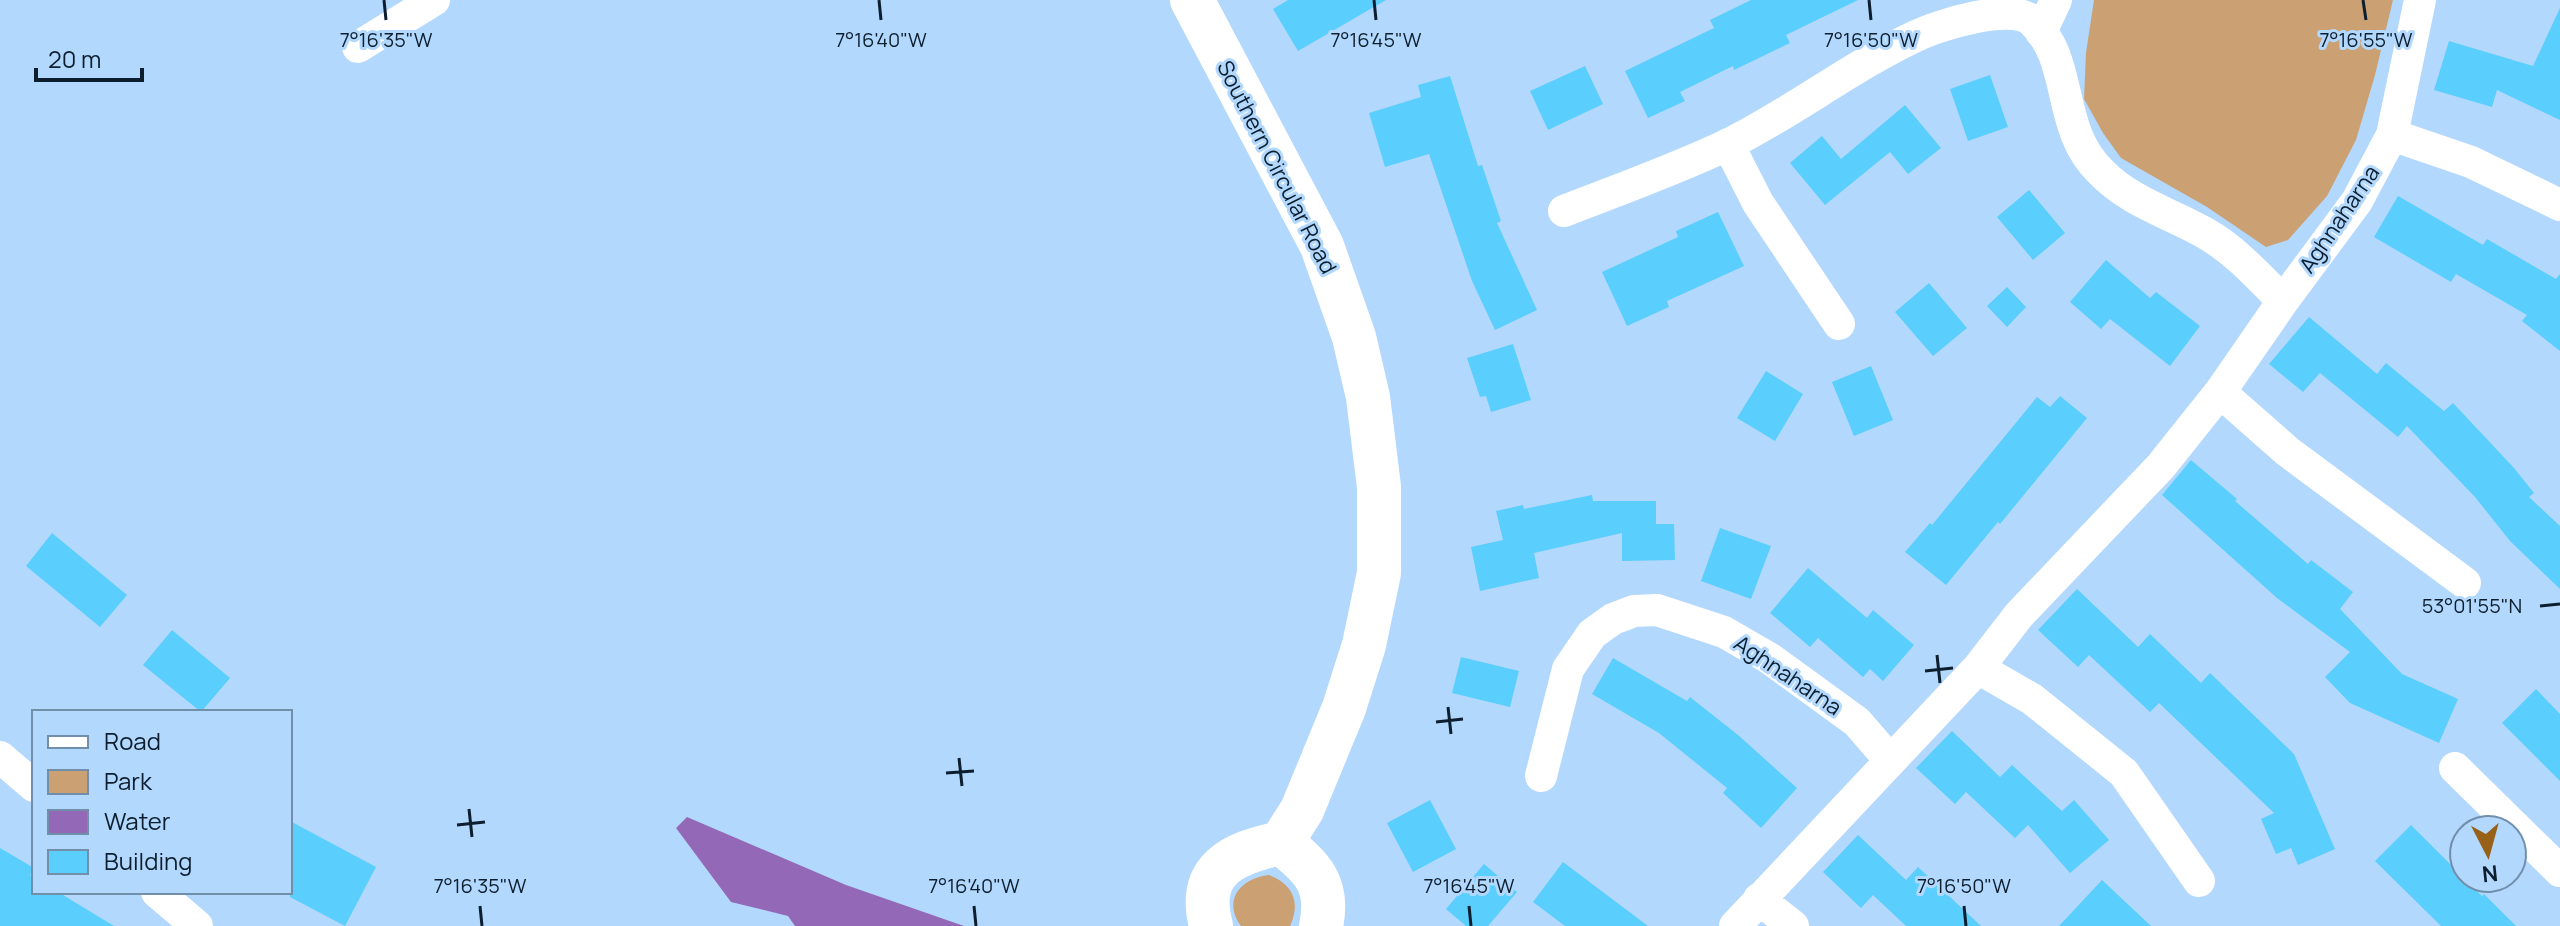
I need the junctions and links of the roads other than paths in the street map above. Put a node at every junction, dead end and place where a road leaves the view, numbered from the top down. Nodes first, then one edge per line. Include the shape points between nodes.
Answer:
1 (434, 0) edge
2 (1192, 0) edge
3 (2056, 0) edge
4 (2420, 0) edge
5 (2041, 32) junction
6 (358, 47) dead end
7 (2392, 135) junction
8 (1728, 144) junction
9 (2560, 205) edge
10 (1564, 211) dead end
11 (2283, 301) junction
12 (1839, 324) dead end
13 (2220, 392) junction
14 (2465, 583) dead end
15 (1978, 668) junction
16 (0, 757) edge
17 (1889, 759) junction
18 (2455, 768) dead end
19 (1541, 776) dead end
20 (32, 784) edge
21 (1281, 843) junction
22 (2560, 871) edge
23 (2199, 881) dead end
24 (159, 894) edge
25 (1759, 899) junction
26 (197, 926) edge
27 (1211, 926) edge
28 (1322, 926) edge
29 (1735, 926) edge
30 (1793, 926) edge

1 - 6 street
2 - 21 main road, Southern Circular Road via 1322,246 1354,337 1379,487 1379,573 1364,645 1308,795
3 - 5 street
4 - 7 street, Aghnaharna
5 - 8 street via 2030,19 2013,12 1975,17 1918,35
5 - 11 street via 2057,58 2074,130 2100,172 2147,205 2206,234
7 - 9 street via 2471,162
7 - 11 street, Aghnaharna via 2357,201
8 - 10 street
8 - 12 street via 1758,203
11 - 13 street, Aghnaharna
13 - 14 street via 2287,451
13 - 15 street, Aghnaharna via 2161,466 2019,615
15 - 17 street, Aghnaharna
15 - 23 street via 2032,699 2124,773
16 - 20 street
17 - 19 street, Aghnaharna via 1857,722 1724,632 1657,610 1634,611 1592,634 1568,669
17 - 25 street, Aghnaharna
18 - 22 street
21 - 27 main road via 1240,853 1222,866 1210,886
21 - 28 main road via 1319,880
24 - 26 street
25 - 29 street, Aghnaharna
25 - 30 street

